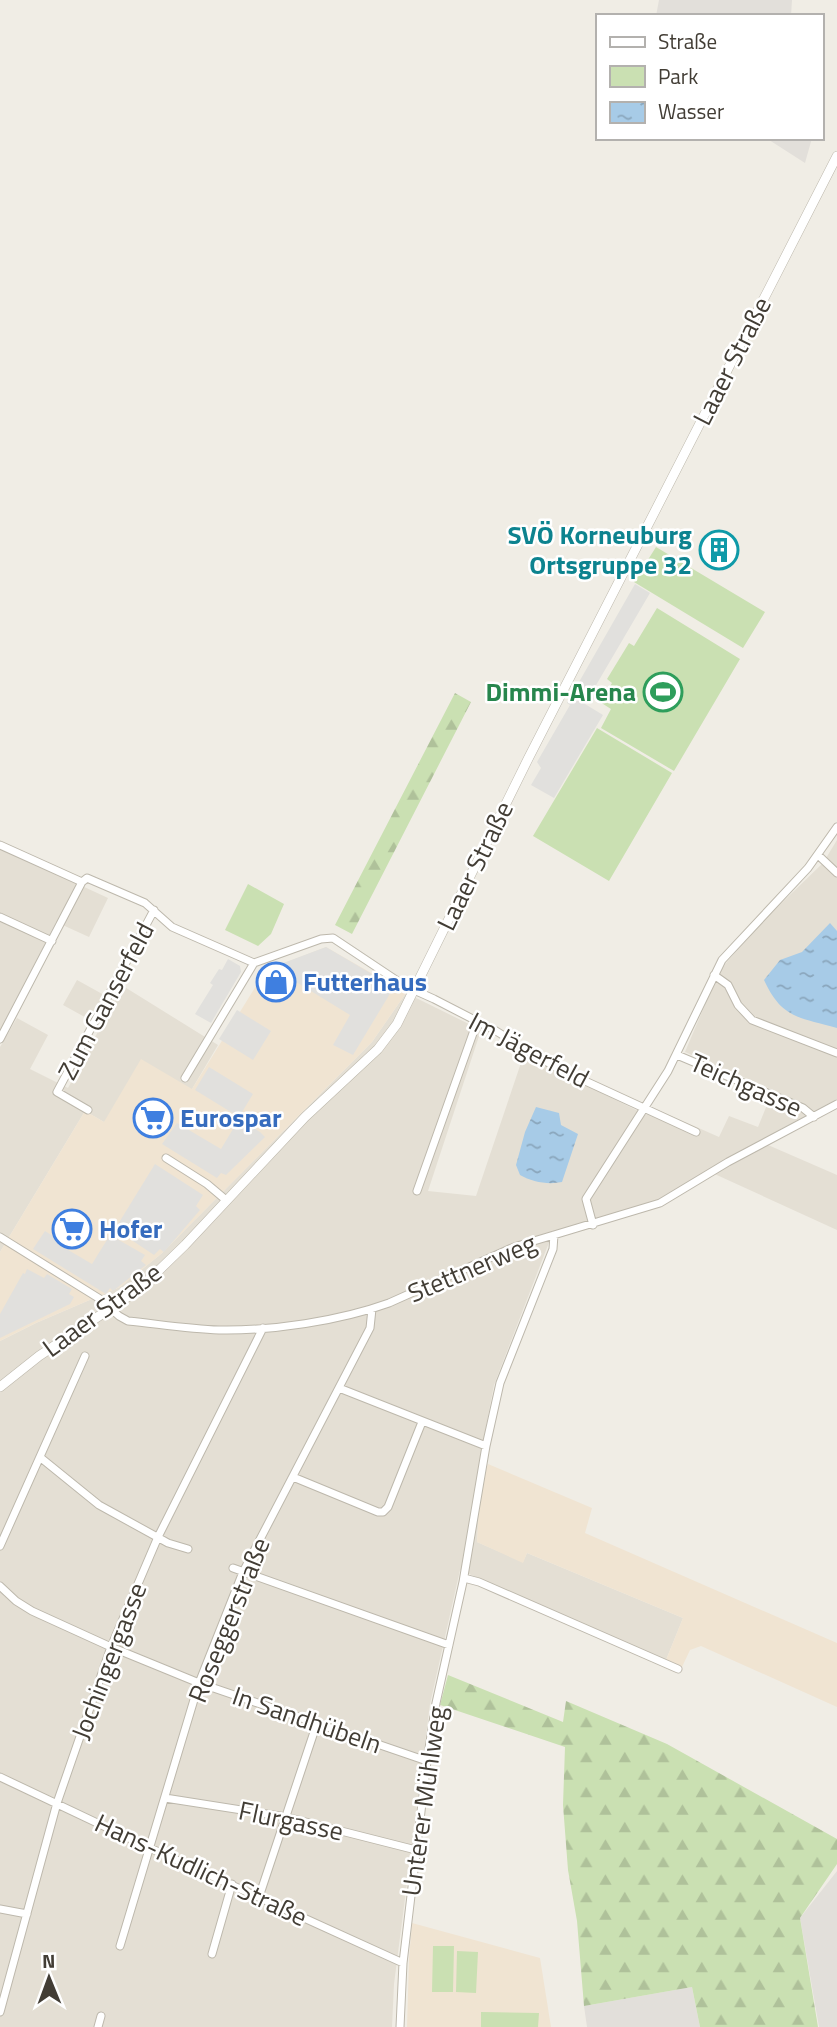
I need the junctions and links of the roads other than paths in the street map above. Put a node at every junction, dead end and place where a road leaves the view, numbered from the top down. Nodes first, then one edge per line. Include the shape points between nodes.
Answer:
1 (837, 156) edge
2 (837, 827) edge
3 (0, 845) edge
4 (818, 855) junction
5 (837, 873) edge
6 (82, 882) junction
7 (154, 910) junction
8 (0, 917) edge
9 (52, 942) junction
10 (254, 963) junction
11 (714, 975) junction
12 (415, 990) junction
13 (477, 1022) junction
14 (0, 1039) edge
15 (837, 1053) edge
16 (677, 1055) junction
17 (185, 1078) dead end
18 (837, 1104) edge
19 (644, 1108) junction
20 (88, 1110) dead end
21 (814, 1117) junction
22 (696, 1132) dead end
23 (166, 1158) dead end
24 (417, 1191) dead end
25 (226, 1200) junction
26 (593, 1225) junction
27 (554, 1235) junction
28 (0, 1237) edge
29 (111, 1309) junction
30 (372, 1309) junction
31 (263, 1328) junction
32 (85, 1356) dead end
33 (0, 1387) edge
34 (339, 1388) junction
35 (422, 1422) junction
36 (486, 1446) junction
37 (41, 1458) junction
38 (293, 1477) junction
39 (158, 1537) junction
40 (0, 1546) edge
41 (188, 1549) dead end
42 (233, 1568) dead end
43 (243, 1572) junction
44 (464, 1578) junction
45 (0, 1586) edge
46 (449, 1645) junction
47 (111, 1647) junction
48 (678, 1669) dead end
49 (199, 1683) junction
50 (317, 1723) junction
51 (427, 1761) junction
52 (0, 1777) edge
53 (166, 1798) junction
54 (57, 1803) junction
55 (286, 1817) junction
56 (150, 1848) junction
57 (416, 1850) junction
58 (232, 1884) junction
59 (260, 1897) junction
60 (0, 1909) edge
61 (27, 1914) junction
62 (120, 1946) dead end
63 (212, 1954) dead end
64 (403, 1963) junction
65 (0, 2012) edge
66 (101, 2016) dead end
67 (98, 2027) edge
68 (400, 2027) edge

1 - 12 street, Laaer Straße
2 - 4 street
3 - 6 street
4 - 5 street
4 - 11 street via 729,951
6 - 7 street via 93,879
6 - 9 street
7 - 10 street via 172,927
7 - 20 street, Zum Ganserfeld via 57,1092
8 - 9 street
9 - 14 street
10 - 12 street, Im Jägerfeld via 333,938
10 - 17 street
11 - 15 street via 728,985 752,1020
11 - 16 street
12 - 13 street, Im Jägerfeld
12 - 25 street, Laaer Straße via 383,1044 304,1117
13 - 19 street, Im Jägerfeld via 557,1068
13 - 24 street
16 - 19 street
16 - 21 street, Teichgasse via 803,1108
18 - 21 street, Stettnerweg
19 - 22 street, Im Jägerfeld
19 - 26 street via 586,1199
21 - 26 street, Stettnerweg via 670,1199
23 - 25 street
25 - 29 street, Laaer Straße via 170,1260
26 - 27 street, Stettnerweg
27 - 30 street, Stettnerweg via 514,1247
27 - 36 street, Unterer Mühlweg via 553,1249 499,1387
28 - 29 street, Stettnerweg
29 - 31 street, Stettnerweg via 128,1321 192,1329
29 - 33 street, Laaer Straße
30 - 31 street, Stettnerweg
30 - 34 street, Roseggerstraße via 370,1328
31 - 39 street, Jochingergasse
32 - 37 street
34 - 35 street
34 - 38 street, Roseggerstraße
35 - 36 street
35 - 38 street via 383,1512
36 - 44 street, Unterer Mühlweg
37 - 39 street via 99,1505
37 - 40 street
38 - 43 street, Roseggerstraße
39 - 41 street
39 - 47 street, Jochingergasse
42 - 43 street
43 - 46 street
43 - 49 street, Roseggerstraße
44 - 46 street, Unterer Mühlweg
44 - 48 street
45 - 47 street, In Sandhübeln via 32,1611
46 - 51 street, Unterer Mühlweg
47 - 49 street, In Sandhübeln
47 - 54 street, Jochingergasse
49 - 50 street, In Sandhübeln
49 - 53 street, Roseggerstraße
50 - 51 street, In Sandhübeln
50 - 55 street
51 - 57 street, Unterer Mühlweg
52 - 54 street, Hans-Kudlich-Straße
53 - 55 street, Flurgasse
53 - 56 street, Roseggerstraße
54 - 56 street, Hans-Kudlich-Straße
54 - 61 street, Jochingergasse
55 - 57 street, Flurgasse
55 - 59 street
56 - 58 street, Hans-Kudlich-Straße
56 - 62 street, Roseggerstraße
57 - 64 street, Unterer Mühlweg
58 - 59 street, Hans-Kudlich-Straße
58 - 63 street
59 - 64 street, Hans-Kudlich-Straße
60 - 61 street
61 - 65 street, Jochingergasse
64 - 68 street, Unterer Mühlweg
66 - 67 street

